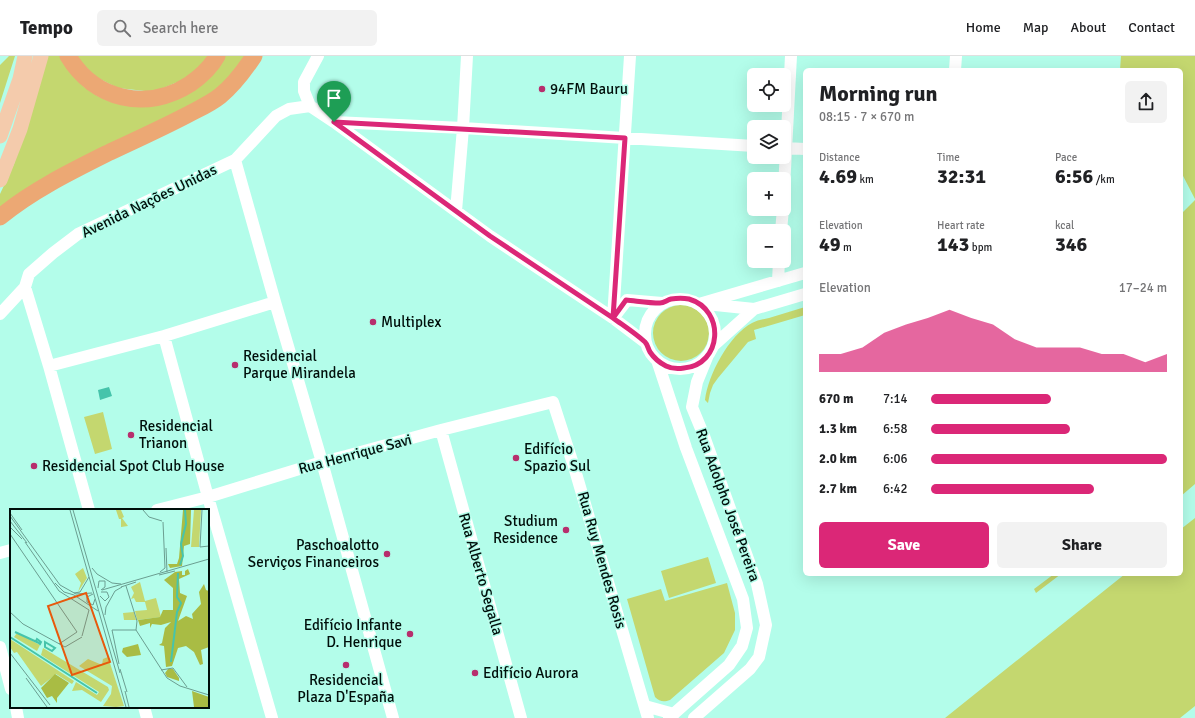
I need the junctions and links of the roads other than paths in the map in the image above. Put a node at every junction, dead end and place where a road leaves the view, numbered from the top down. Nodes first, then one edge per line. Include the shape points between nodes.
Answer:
1 (25, 56) edge
2 (41, 56) edge
3 (68, 56) edge
4 (217, 56) edge
5 (254, 56) edge
6 (318, 56) edge
7 (467, 56) edge
8 (630, 56) edge
9 (791, 56) edge
10 (956, 56) edge
11 (956, 68) edge
12 (310, 106) junction
13 (787, 120) edge
14 (334, 122) junction
15 (463, 128) junction
16 (0, 136) edge
17 (625, 138) junction
18 (747, 146) edge
19 (791, 149) edge
20 (803, 150) edge
21 (235, 160) junction
22 (0, 180) edge
23 (456, 211) junction
24 (0, 217) edge
25 (779, 268) edge
26 (803, 274) edge
27 (778, 281) junction
28 (25, 287) junction
29 (803, 295) edge
30 (275, 302) junction
31 (662, 303) junction
32 (699, 304) junction
33 (754, 309) junction
34 (0, 314) edge
35 (613, 318) junction
36 (164, 336) junction
37 (646, 343) junction
38 (711, 350) junction
39 (657, 360) junction
40 (50, 366) junction
41 (554, 402) joint
42 (441, 430) junction
43 (322, 462) junction
44 (208, 497) junction
45 (89, 509) edge
46 (161, 509) edge
47 (10, 550) edge
48 (0, 553) edge
49 (0, 647) edge
50 (10, 685) edge
51 (645, 706) junction
52 (16, 708) edge
53 (144, 708) edge
54 (671, 716) edge
55 (18, 718) edge
56 (147, 718) edge
57 (272, 718) edge
58 (393, 718) edge
59 (521, 718) edge
60 (648, 718) edge
61 (694, 718) edge

1 - 16 main road
2 - 22 main road via 20,129
3 - 4 highway via 88,81 98,87 123,97 146,99 183,89 201,76
5 - 24 highway via 229,88 206,105 64,175
6 - 12 street via 304,82 304,92
7 - 15 street
8 - 17 street
9 - 13 street
10 - 11 street
12 - 14 street
12 - 21 street, Avenida Nações Unidas via 289,109 276,116
14 - 15 street
14 - 23 street
15 - 17 street
15 - 23 street
17 - 18 street
17 - 35 street
19 - 20 street
21 - 28 street, Avenida Nações Unidas via 78,234 29,274
21 - 30 street
23 - 35 street
25 - 27 street
26 - 27 street
27 - 32 street
28 - 34 street, Avenida Nações Unidas
28 - 40 street
29 - 33 street
30 - 36 street
30 - 43 street
31 - 32 street via 680,298
31 - 35 street via 626,300
31 - 37 street via 653,311 648,321
32 - 33 street
32 - 38 street via 707,310 713,321 716,333
33 - 38 street
35 - 37 street
36 - 40 street
36 - 44 street
37 - 39 street
38 - 39 street via 700,363 689,368 666,366
38 - 61 street, Rua Adolpho José Pereira via 697,382 692,407 757,584 766,625 759,657 750,669
39 - 54 street, Rua Adolpho José Pereira via 743,600 747,628 742,646 729,665
40 - 45 street
41 - 42 street, Rua Henrique Savi
41 - 51 street, Rua Ruy Mendes Rosis
42 - 43 street, Rua Henrique Savi
42 - 59 street, Rua Alberto Segalla
43 - 44 street, Rua Henrique Savi
43 - 58 street
44 - 46 street, Rua Henrique Savi
44 - 57 street
47 - 48 street
49 - 50 street
51 - 54 street
51 - 60 street, Rua Ruy Mendes Rosis
52 - 55 street
53 - 56 street

